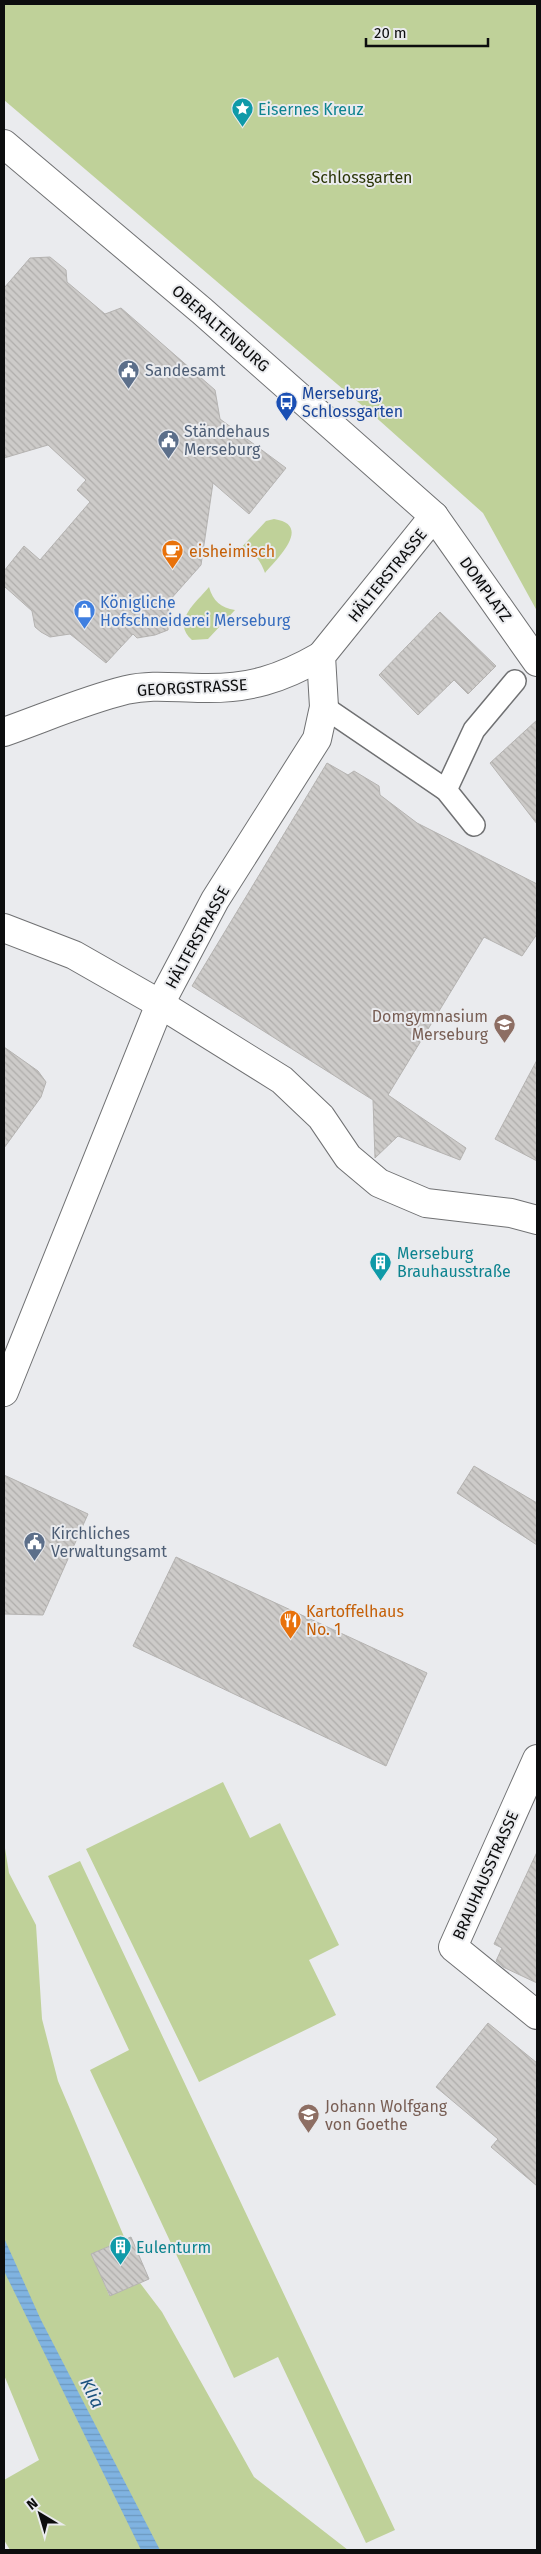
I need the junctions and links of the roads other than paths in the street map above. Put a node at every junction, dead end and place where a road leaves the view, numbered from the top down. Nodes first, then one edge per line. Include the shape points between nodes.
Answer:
1 (4, 144) edge
2 (434, 516) junction
3 (321, 656) junction
4 (537, 662) edge
5 (515, 680) dead end
6 (324, 707) junction
7 (4, 732) edge
8 (446, 790) junction
9 (474, 824) dead end
10 (4, 928) edge
11 (160, 1004) junction
12 (537, 1220) edge
13 (4, 1392) edge
14 (537, 1759) edge
15 (537, 2015) edge

1 - 2 street, OBERALTENBURG via 202,311
2 - 3 street, HÄLTERSTRASSE
2 - 4 street, DOMPLATZ
3 - 6 street, HÄLTERSTRASSE
3 - 7 street, GEORGSTRASSE via 291,673 259,684 127,690
5 - 8 lane via 474,730
6 - 8 lane
6 - 11 street, HÄLTERSTRASSE via 317,739 216,900
8 - 9 lane
10 - 11 street via 74,955
11 - 12 street via 282,1080 321,1117 348,1157 379,1183 426,1203 511,1213
11 - 13 street, HÄLTERSTRASSE
14 - 15 street, BRAUHAUSSTRASSE via 453,1947

